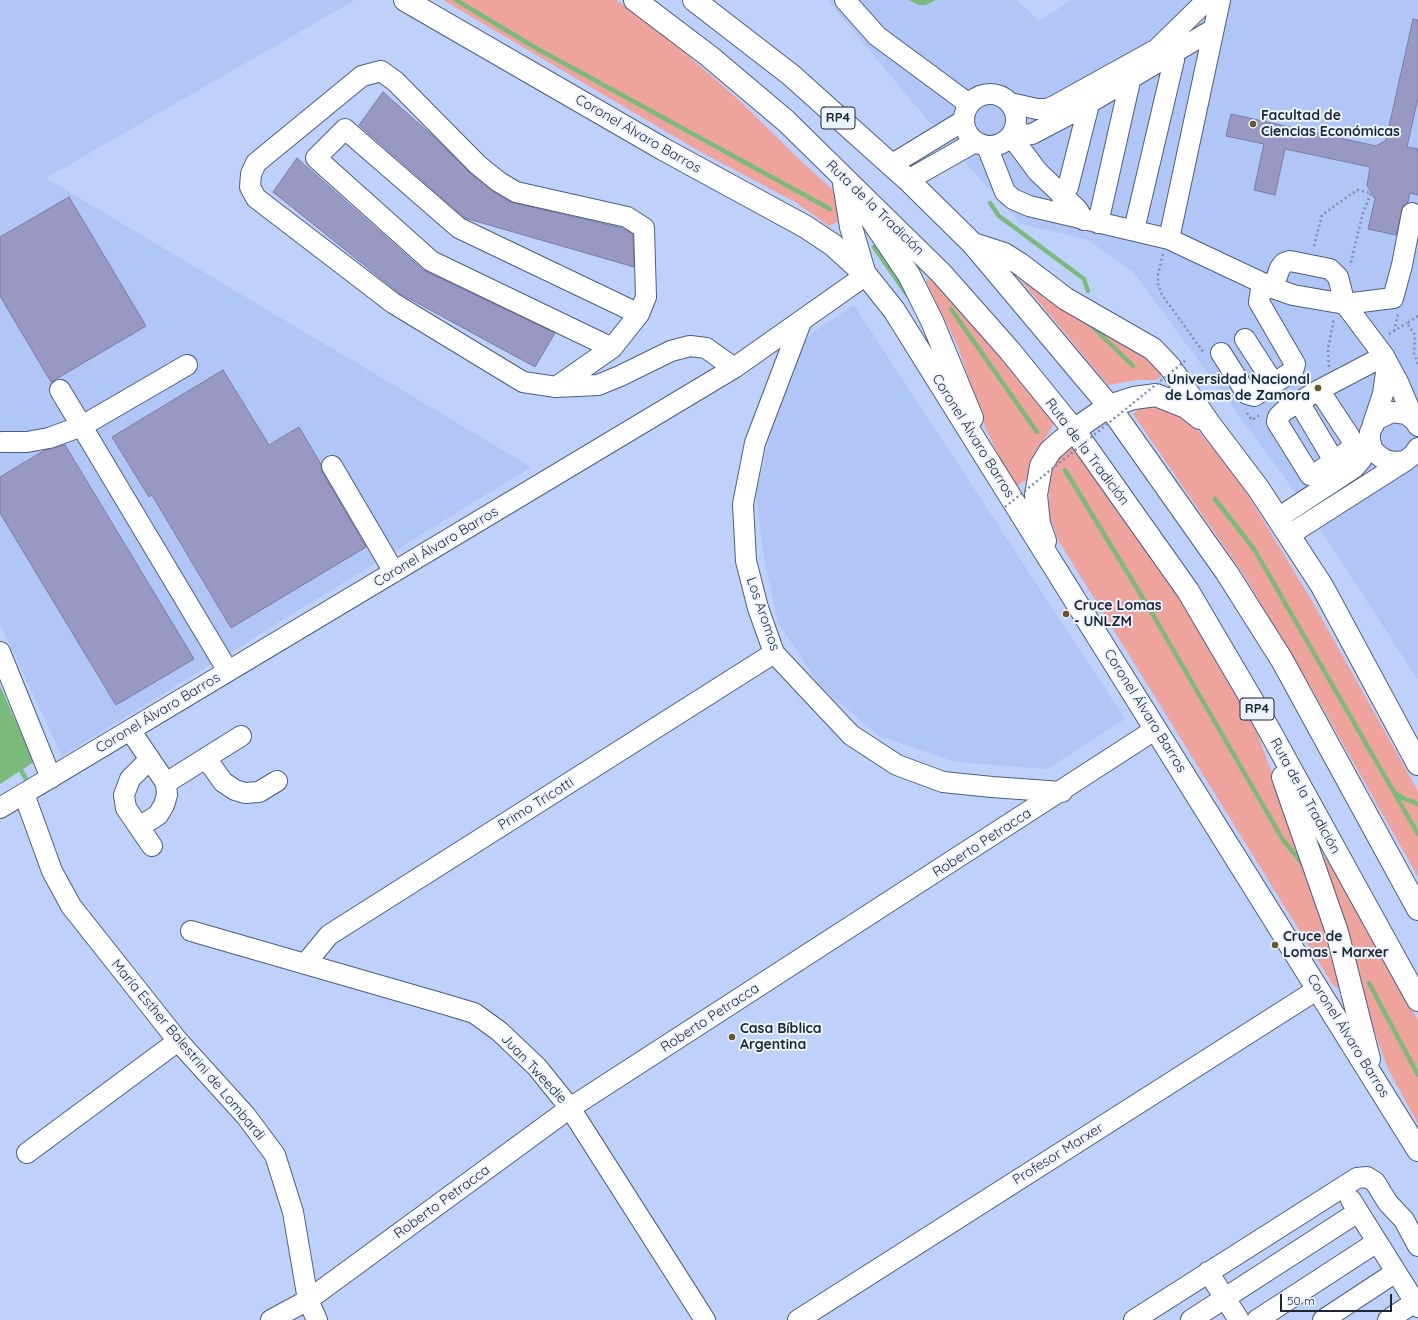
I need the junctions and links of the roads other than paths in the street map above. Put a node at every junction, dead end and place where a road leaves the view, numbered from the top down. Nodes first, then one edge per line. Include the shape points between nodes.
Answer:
1 (405, 0) edge
2 (635, 0) edge
3 (694, 0) edge
4 (707, 0) edge
5 (845, 0) edge
6 (1207, 0) edge
7 (1220, 0) edge
8 (1212, 30) junction
9 (755, 47) junction
10 (1168, 49) junction
11 (1130, 81) junction
12 (1010, 103) junction
13 (1076, 105) junction
14 (966, 112) junction
15 (1011, 136) junction
16 (981, 144) junction
17 (891, 165) junction
18 (843, 177) junction
19 (908, 180) junction
20 (1062, 195) junction
21 (1412, 213) dead end
22 (1091, 221) junction
23 (1134, 230) junction
24 (1169, 239) junction
25 (973, 244) junction
26 (866, 276) junction
27 (1267, 285) junction
28 (1345, 304) junction
29 (639, 314) junction
30 (801, 322) junction
31 (1245, 339) dead end
32 (612, 348) junction
33 (1221, 353) dead end
34 (1384, 356) junction
35 (187, 365) dead end
36 (734, 368) junction
37 (1274, 384) junction
38 (556, 387) junction
39 (60, 390) dead end
40 (1319, 390) junction
41 (1299, 402) junction
42 (1109, 406) junction
43 (1417, 422) edge
44 (82, 426) junction
45 (1211, 426) junction
46 (1074, 430) junction
47 (1372, 432) junction
48 (2, 442) dead end
49 (1411, 455) edge
50 (986, 458) junction
51 (1334, 461) junction
52 (332, 466) dead end
53 (1283, 527) junction
54 (1055, 568) junction
55 (394, 572) junction
56 (0, 652) edge
57 (774, 653) junction
58 (228, 671) junction
59 (1262, 717) junction
60 (1156, 729) junction
61 (130, 730) junction
62 (241, 736) dead end
63 (1415, 756) edge
64 (206, 758) junction
65 (150, 759) junction
66 (51, 778) junction
67 (277, 781) dead end
68 (166, 783) junction
69 (1062, 792) junction
70 (24, 794) junction
71 (0, 808) edge
72 (139, 828) junction
73 (152, 846) dead end
74 (1418, 909) edge
75 (191, 931) dead end
76 (306, 963) junction
77 (1318, 989) junction
78 (1418, 1000) edge
79 (178, 1041) junction
80 (1374, 1078) junction
81 (570, 1108) junction
82 (1418, 1150) edge
83 (28, 1153) dead end
84 (1342, 1187) junction
85 (1388, 1203) junction
86 (1358, 1212) junction
87 (1377, 1242) junction
88 (1418, 1246) edge
89 (1418, 1263) edge
90 (1208, 1272) junction
91 (1396, 1272) junction
92 (1225, 1298) junction
93 (308, 1300) junction
94 (1417, 1304) edge
95 (271, 1320) edge
96 (317, 1320) edge
97 (705, 1320) edge
98 (798, 1320) edge
99 (1134, 1320) edge
100 (1191, 1320) edge
101 (1239, 1320) edge
102 (1257, 1320) edge
103 (1323, 1320) edge
104 (1388, 1320) edge

1 - 26 main road, Coronel Álvaro Barros via 663,150 806,227 833,245
2 - 18 main road, Ruta de la Tradición / RP4 via 786,121
3 - 9 main road, RP4
4 - 9 street
5 - 14 street via 877,36
6 - 10 street
7 - 8 street
8 - 10 street
8 - 24 street
9 - 17 main road, RP4 via 791,75
10 - 11 street
10 - 13 street via 1151,53
10 - 23 street via 1174,60
11 - 13 street
11 - 22 street
12 - 13 street via 1037,109
12 - 14 street via 999,96 986,94 974,99
12 - 15 street via 1016,116
13 - 15 street via 1032,134
13 - 20 street via 1068,187
14 - 16 street via 967,133
14 - 17 street
15 - 16 street via 1000,144
15 - 20 street via 1038,172
16 - 19 street
16 - 22 street via 1000,184 1013,199 1029,206
17 - 19 main road, RP4
18 - 26 main road via 851,227
18 - 46 main road, Ruta de la Tradición / RP4 via 941,273 1010,351
18 - 50 main road via 909,276 932,320 956,374
19 - 25 main road, RP4
20 - 22 street
21 - 28 street via 1393,298
22 - 23 street
23 - 24 street
24 - 27 street
25 - 42 main road, RP4
25 - 45 main road via 1004,254 1066,299 1153,349 1170,367
26 - 30 street, Coronel Álvaro Barros
26 - 50 main road, Coronel Álvaro Barros via 894,310
27 - 28 street via 1293,295
27 - 28 street via 1284,263 1290,260 1330,269 1338,278
27 - 37 street via 1259,302 1296,364 1293,371
28 - 34 street
29 - 32 street
29 - 32 street via 459,228 345,129 316,158 431,261
29 - 38 street via 646,297 644,228 627,218 516,192 499,182 478,165 395,81 381,71 362,76 256,163 251,174 250,187 256,198 393,303 523,382
30 - 36 street, Coronel Álvaro Barros
30 - 57 street, Los Aromos via 755,443 743,504 746,561 758,608
31 - 37 street
32 - 38 street
33 - 37 street via 1247,394 1254,396
34 - 40 street
34 - 43 street
34 - 47 street via 1386,372 1383,394
35 - 44 street
36 - 38 street via 706,348 690,346 671,351 598,385
36 - 55 street, Coronel Álvaro Barros
39 - 44 street
40 - 41 street
40 - 51 street via 1352,440 1350,448
41 - 51 street
41 - 51 street via 1284,411 1277,422 1310,475 1314,475
42 - 45 main road via 1134,398 1156,395 1186,407
42 - 46 main road
42 - 74 main road, RP4 via 1227,573 1282,660
43 - 47 street via 1406,414 1392,412 1384,414
44 - 48 street via 49,438 27,442
44 - 58 street
45 - 53 main road via 1258,488
46 - 54 main road via 1050,450 1041,466 1036,495 1039,524
46 - 59 main road, Ruta de la Tradición / RP4 via 1188,591
47 - 49 street via 1372,448 1378,456 1396,462
47 - 53 street via 1361,460 1354,468
49 - 53 street
50 - 54 main road, Coronel Álvaro Barros
52 - 55 street
53 - 63 main road via 1322,586
54 - 60 main road, Coronel Álvaro Barros
55 - 58 street, Coronel Álvaro Barros
56 - 66 street
57 - 69 street, Los Aromos via 851,735 897,765 943,782
57 - 76 street, Primo Tricotti via 330,935
58 - 61 street, Coronel Álvaro Barros
59 - 78 main road, Ruta de la Tradición / RP4
59 - 80 main road via 1337,932
60 - 69 street, Roberto Petracca
60 - 77 main road, Coronel Álvaro Barros
61 - 65 street
61 - 66 street, Coronel Álvaro Barros
62 - 64 street
64 - 67 street via 223,782 235,790 245,793 259,792
64 - 68 street
65 - 68 street
65 - 72 street via 130,779 124,795 126,808
66 - 70 street, Coronel Álvaro Barros
68 - 72 street via 165,800 158,814
69 - 81 street, Roberto Petracca
70 - 71 street, Coronel Álvaro Barros
70 - 79 street, María Esther Balestrini de Lombardi via 52,871 71,906
72 - 73 street
75 - 76 street, Juan Tweedie
76 - 81 street, Juan Tweedie via 474,1014 499,1031 537,1067
77 - 80 main road, Coronel Álvaro Barros
77 - 98 street, Profesor Marxer
79 - 83 street
79 - 93 street, María Esther Balestrini de Lombardi via 246,1116 275,1155 293,1212
80 - 82 main road, Coronel Álvaro Barros
81 - 93 street, Roberto Petracca
81 - 97 street, Juan Tweedie
84 - 85 street via 1357,1178 1367,1177 1375,1182
84 - 86 street
84 - 90 street
85 - 88 street via 1404,1220
85 - 89 street via 1395,1226
86 - 87 street
86 - 92 street
87 - 91 street
87 - 102 street
90 - 92 street
90 - 99 street
91 - 94 street
91 - 103 street
92 - 100 street
92 - 101 street
93 - 95 street, Roberto Petracca
93 - 96 street, María Esther Balestrini de Lombardi
94 - 104 street

